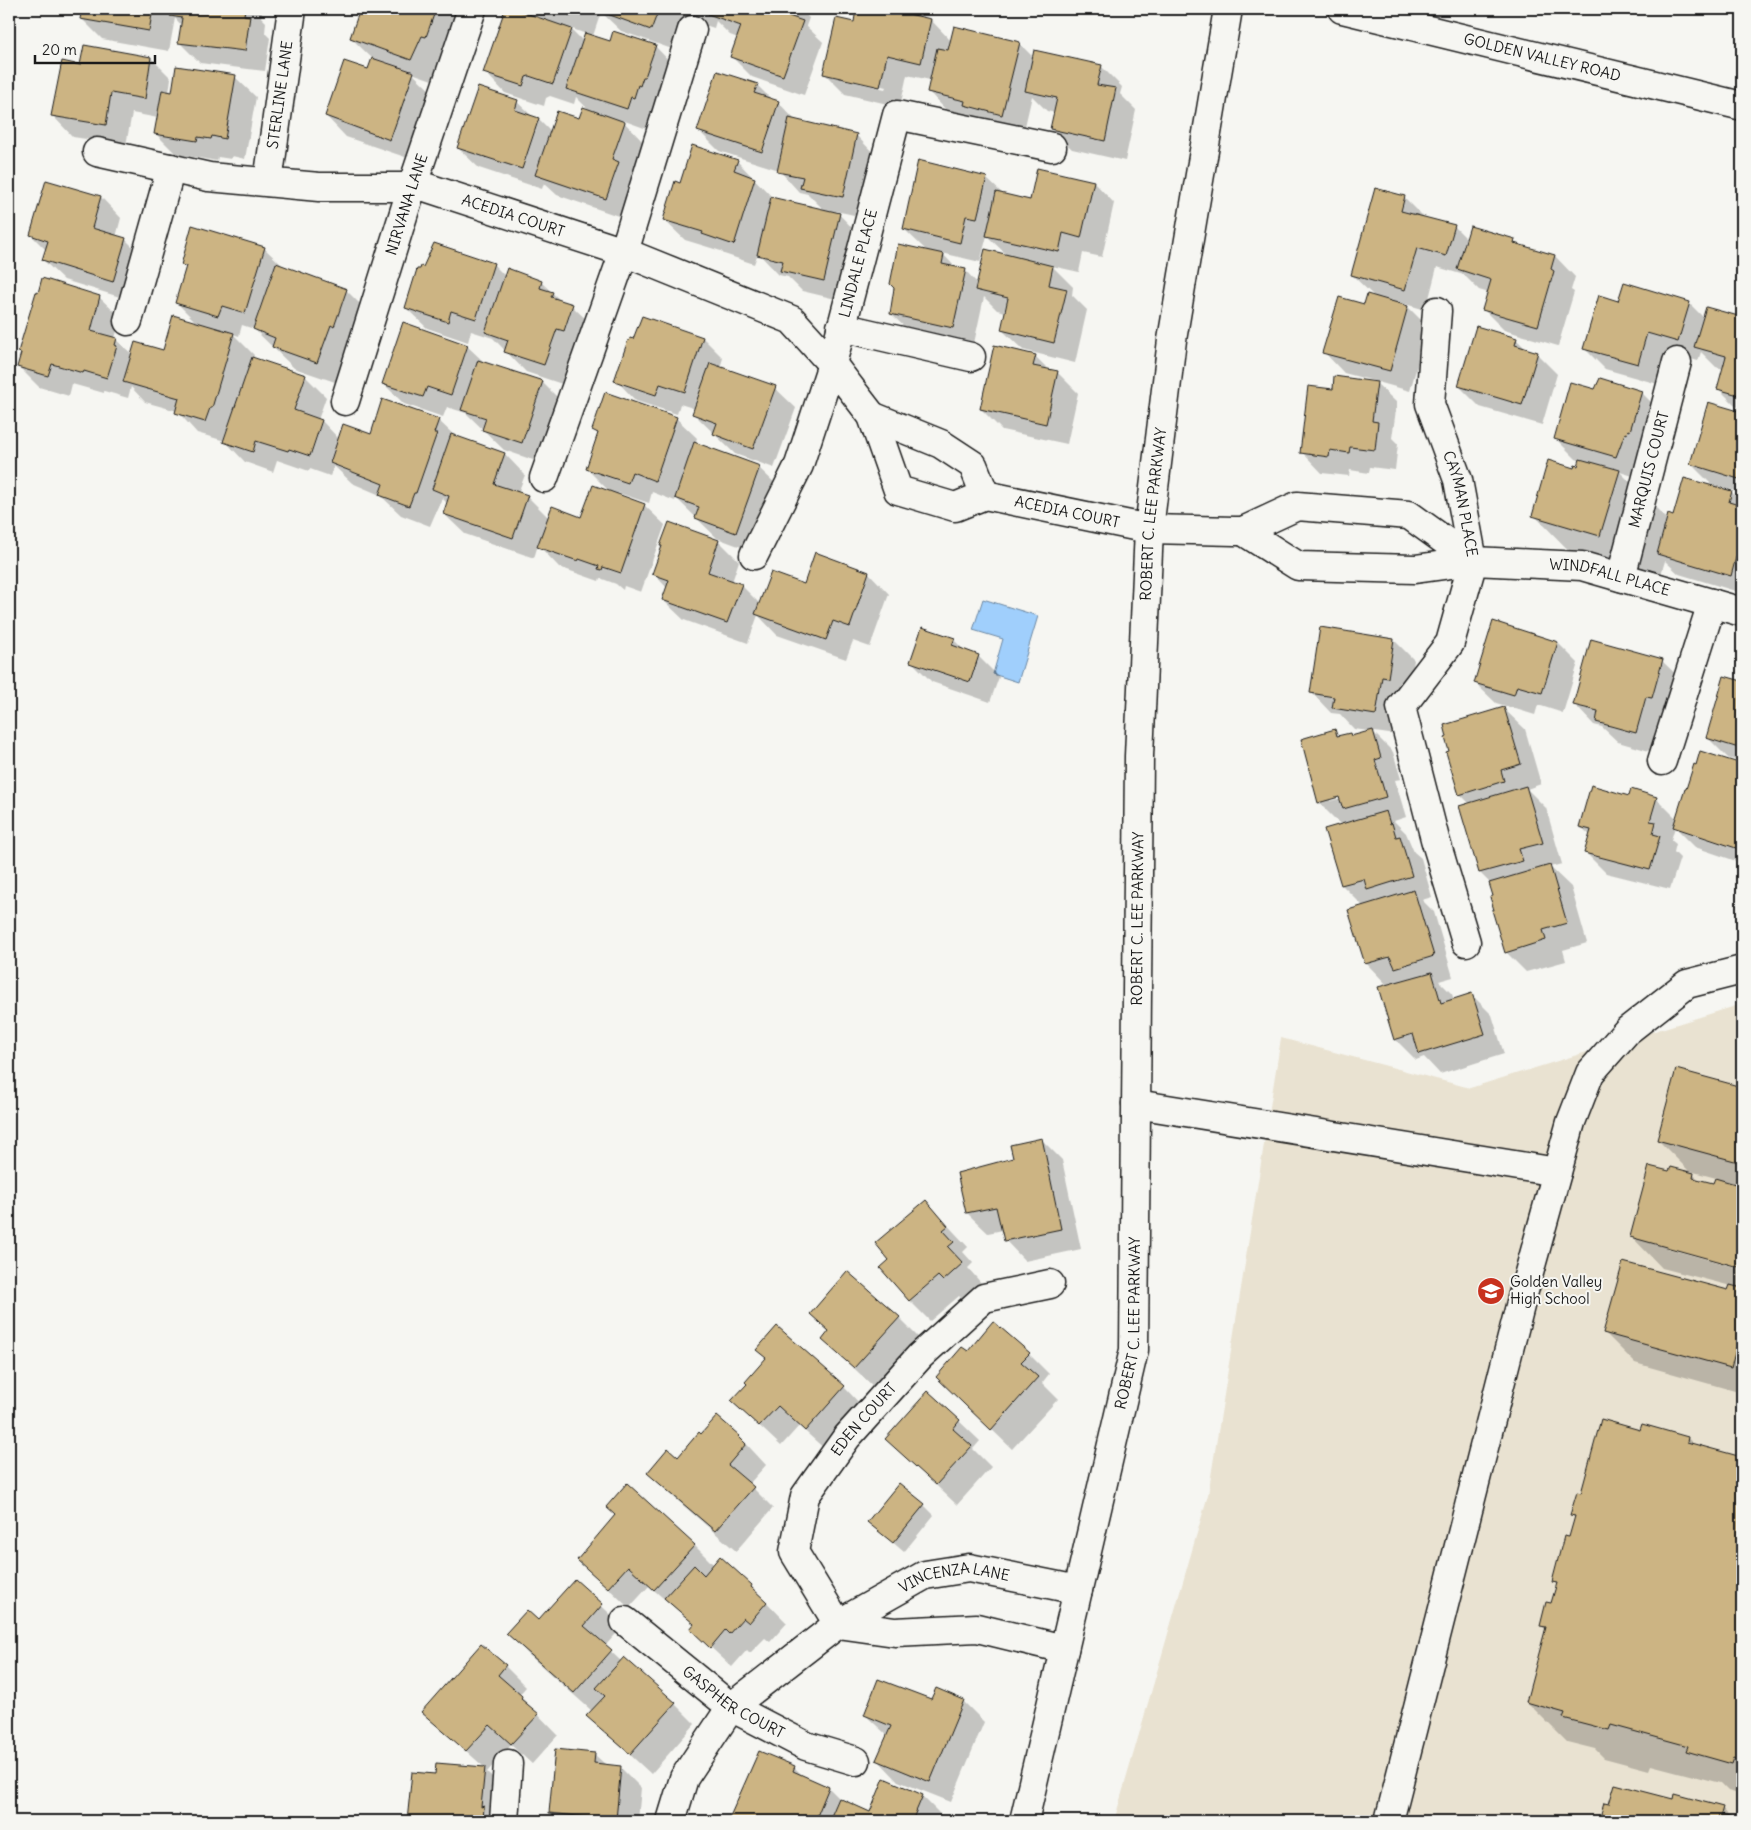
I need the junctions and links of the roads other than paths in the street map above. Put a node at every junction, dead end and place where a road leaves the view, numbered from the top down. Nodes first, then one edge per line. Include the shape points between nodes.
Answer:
1 (292, 9) edge
2 (472, 9) edge
3 (1228, 9) edge
4 (1342, 9) edge
5 (692, 30) dead end
6 (1742, 106) edge
7 (1052, 147) dead end
8 (97, 152) dead end
9 (171, 168) junction
10 (268, 182) junction
11 (412, 187) junction
12 (624, 252) junction
13 (1437, 311) dead end
14 (128, 321) dead end
15 (841, 327) junction
16 (971, 357) dead end
17 (1677, 362) dead end
18 (832, 364) junction
19 (345, 401) dead end
20 (872, 416) junction
21 (544, 478) dead end
22 (985, 495) junction
23 (1149, 529) junction
24 (1243, 531) junction
25 (754, 555) dead end
26 (1473, 561) junction
27 (1621, 577) junction
28 (1712, 603) junction
29 (1742, 612) edge
30 (1662, 761) dead end
31 (1466, 942) dead end
32 (1742, 970) edge
33 (1136, 1104) junction
34 (1557, 1172) junction
35 (1050, 1284) dead end
36 (1078, 1590) junction
37 (625, 1620) dead end
38 (838, 1624) junction
39 (1064, 1649) junction
40 (731, 1707) junction
41 (856, 1761) dead end
42 (508, 1764) dead end
43 (504, 1821) edge
44 (671, 1821) edge
45 (1024, 1821) edge
46 (1388, 1821) edge

1 - 10 street, STERLINE LANE
2 - 11 street, NIRVANA LANE
3 - 23 street, ROBERT C. LEE PARKWAY via 1172,340
4 - 6 street, GOLDEN VALLEY ROAD
5 - 12 street
7 - 15 street, LINDALE PLACE via 897,115
8 - 9 street, ACEDIA COURT
9 - 10 street, ACEDIA COURT via 208,177
9 - 14 street
10 - 11 street, ACEDIA COURT via 320,187
11 - 12 street, ACEDIA COURT via 425,187
11 - 19 street, NIRVANA LANE
12 - 18 street, ACEDIA COURT via 792,320
12 - 21 street
13 - 26 street, CAYMAN PLACE via 1430,404 1458,480
15 - 16 street
15 - 18 street, LINDALE PLACE
17 - 27 street, MARQUIS COURT
18 - 20 street, ACEDIA COURT
18 - 25 street, LINDALE PLACE via 799,465
20 - 22 street via 941,444 973,465
20 - 22 street, ACEDIA COURT via 898,490 955,507
22 - 23 street, ACEDIA COURT
23 - 24 street, ACEDIA COURT
23 - 33 street, ROBERT C. LEE PARKWAY via 1139,756
24 - 26 street, WINDFALL PLACE via 1298,566 1415,570
24 - 26 street via 1296,506 1409,515
26 - 27 street, WINDFALL PLACE via 1582,566
26 - 31 street, CAYMAN PLACE via 1450,643 1401,707 1435,840
27 - 28 street, WINDFALL PLACE
28 - 29 street, WINDFALL PLACE
28 - 30 street
32 - 34 street via 1687,984 1627,1031 1590,1073 1571,1122
33 - 34 street
33 - 36 street, ROBERT C. LEE PARKWAY via 1134,1350
34 - 46 street
35 - 38 street, EDEN COURT via 984,1298 920,1356 847,1437 806,1496 794,1552
36 - 38 street, VINCENZA LANE via 969,1568 925,1575
36 - 39 street, ROBERT C. LEE PARKWAY
37 - 40 street, GASPHER COURT
38 - 39 street via 895,1632 977,1628
38 - 40 street, VINCENZA LANE
39 - 45 street, ROBERT C. LEE PARKWAY
40 - 41 street, GASPHER COURT via 806,1746
40 - 44 street, VINCENZA LANE via 684,1778
42 - 43 street

